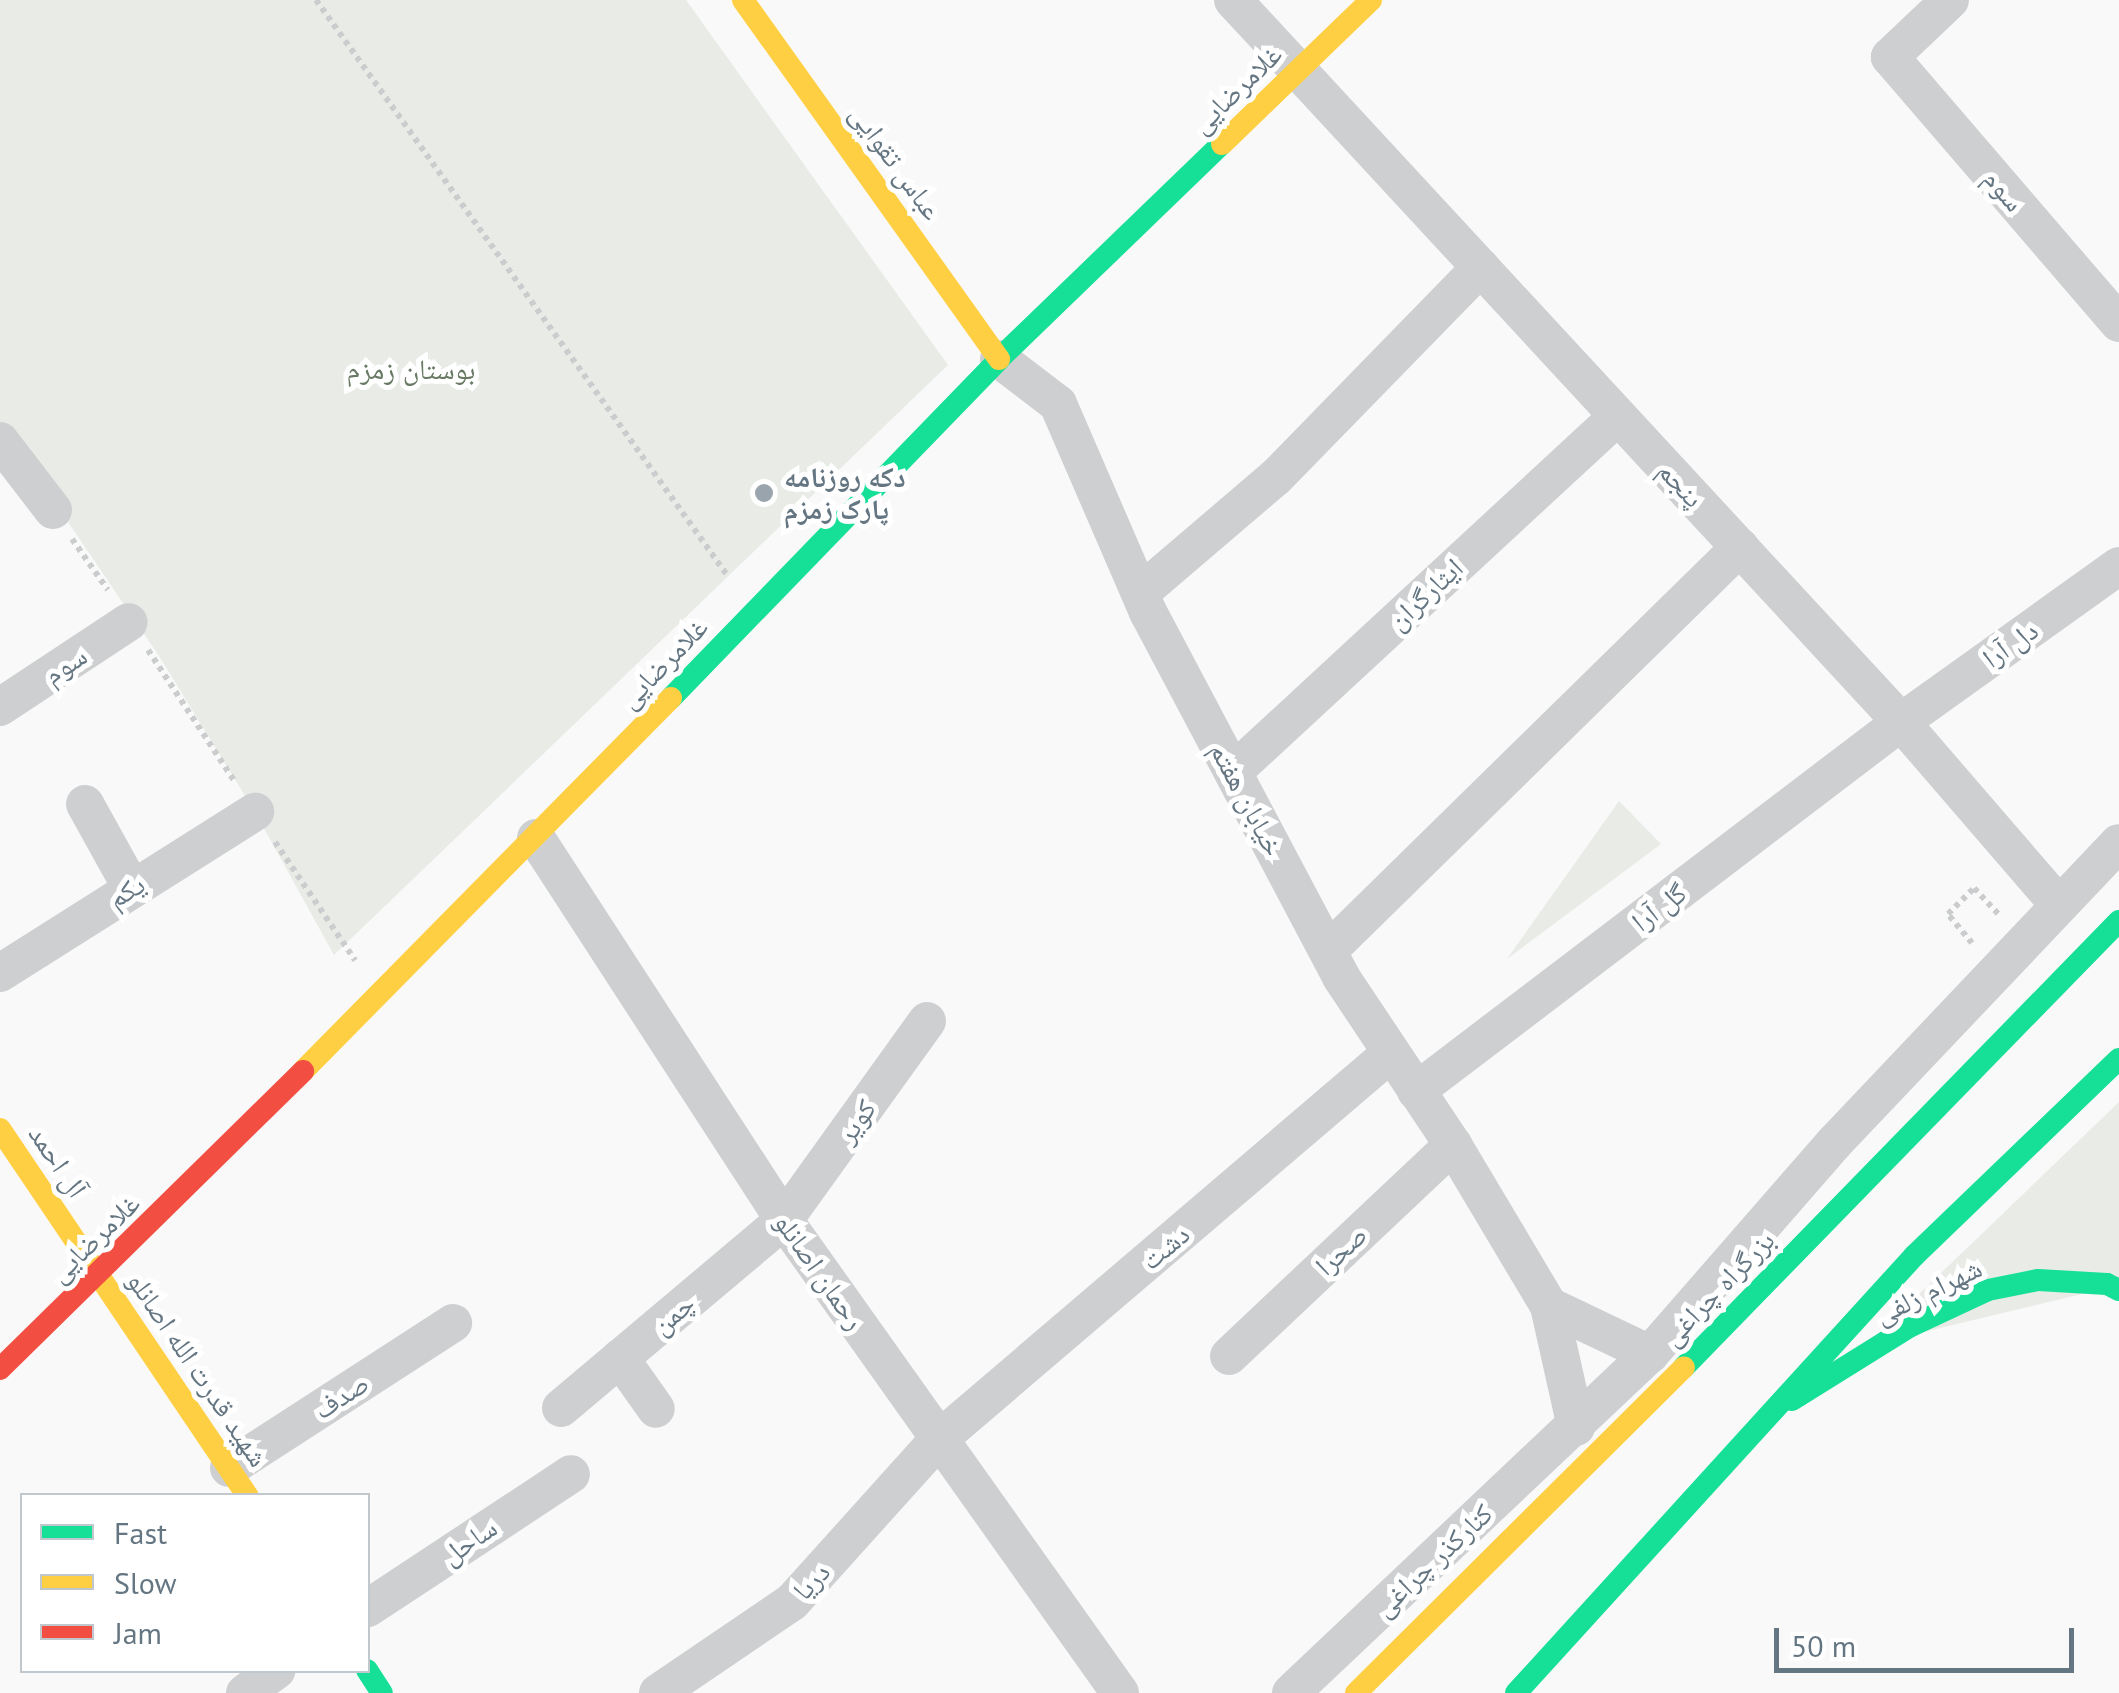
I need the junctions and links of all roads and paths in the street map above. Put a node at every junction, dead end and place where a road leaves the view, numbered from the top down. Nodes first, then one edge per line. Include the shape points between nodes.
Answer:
1 (316, 0) edge
2 (743, 0) edge
3 (1233, 0) edge
4 (1371, 0) edge
5 (1950, 0) edge
6 (1298, 70) junction
7 (1480, 267) junction
8 (2119, 323) edge
9 (1000, 359) junction
10 (1618, 416) junction
11 (0, 441) edge
12 (52, 510) joint
13 (1740, 547) junction
14 (2119, 566) edge
15 (1140, 593) junction
16 (753, 613) junction
17 (129, 622) junction
18 (0, 707) edge
19 (1901, 722) junction
20 (1233, 772) junction
21 (85, 804) dead end
22 (255, 812) junction
23 (536, 838) junction
24 (2119, 843) edge
25 (131, 887) junction
26 (1974, 888) dead end
27 (2058, 904) junction
28 (1948, 914) dead end
29 (2119, 921) edge
30 (1328, 952) junction
31 (0, 973) edge
32 (379, 996) junction
33 (927, 1022) dead end
34 (1392, 1053) junction
35 (2119, 1059) edge
36 (1416, 1091) junction
37 (0, 1129) edge
38 (1454, 1144) junction
39 (784, 1220) junction
40 (99, 1276) junction
41 (2119, 1290) edge
42 (1549, 1306) junction
43 (453, 1323) dead end
44 (1650, 1354) junction
45 (1229, 1356) dead end
46 (620, 1358) junction
47 (0, 1369) edge
48 (561, 1408) dead end
49 (1777, 1408) junction
50 (656, 1409) dead end
51 (1576, 1427) junction
52 (938, 1440) junction
53 (571, 1474) dead end
54 (238, 1482) edge
55 (370, 1607) edge
56 (273, 1673) edge
57 (244, 1693) edge
58 (658, 1693) edge
59 (1120, 1693) edge
60 (1291, 1693) edge
61 (1356, 1693) edge
62 (1516, 1693) edge

1 - 16 path
2 - 9 main road, عباس تقوایی
3 - 6 street, پنجم
4 - 6 main road, غلامرضایی
5 - 8 street, سوم via 1890,57
6 - 7 street, پنجم
6 - 9 main road, غلامرضایی
7 - 10 street, پنجم
7 - 15 street via 1276,477
9 - 15 street, خیابان هفتم via 1058,404
9 - 16 main road, غلامرضایی
10 - 13 street, پنجم
10 - 20 street, ایثارگران
11 - 12 street
12 - 17 path
13 - 19 street, پنجم
13 - 30 street
14 - 19 street, دل آرا
15 - 20 street, خیابان هفتم
16 - 23 main road, غلامرضایی
17 - 18 street, سوم
17 - 22 path
19 - 27 street, پنجم
19 - 36 street, گل آرا
20 - 30 street, خیابان هفتم
21 - 25 street
22 - 25 street, یکم
22 - 32 path
23 - 32 main road, غلامرضایی
23 - 39 street, رحمان اصانلو
24 - 27 street, کنارکذر چراغی
25 - 31 street, یکم
26 - 28 path
27 - 44 street, کنارکذر چراغی via 1835,1142
29 - 61 main road, بزرگراه چراغی via 1538,1516
30 - 34 street, خیابان هفتم
32 - 40 main road, غلامرضایی
33 - 39 street, کویر
34 - 36 street, خیابان هفتم
34 - 52 street, دشت
35 - 49 main road via 1914,1256
36 - 38 street, خیابان هفتم
37 - 40 main road, آل احمد
38 - 42 street, خیابان هفتم
38 - 45 street, صحرا
39 - 46 street, چمن
39 - 52 street, رحمان اصانلو
40 - 47 main road, غلامرضایی
40 - 54 main road, شهید قدرت الله اصانلو
41 - 49 main road, شهرام زلفی via 2038,1280 1988,1290 1910,1326
42 - 44 street
42 - 51 street
43 - 54 street, صدف
44 - 51 street, کنارکذر چراغی
46 - 48 street, چمن
46 - 50 street
49 - 62 main road
51 - 60 street, کنارکذر چراغی
52 - 58 street, دریا via 792,1602
52 - 59 street, رحمان اصانلو
53 - 55 street, ساحل
56 - 57 street

